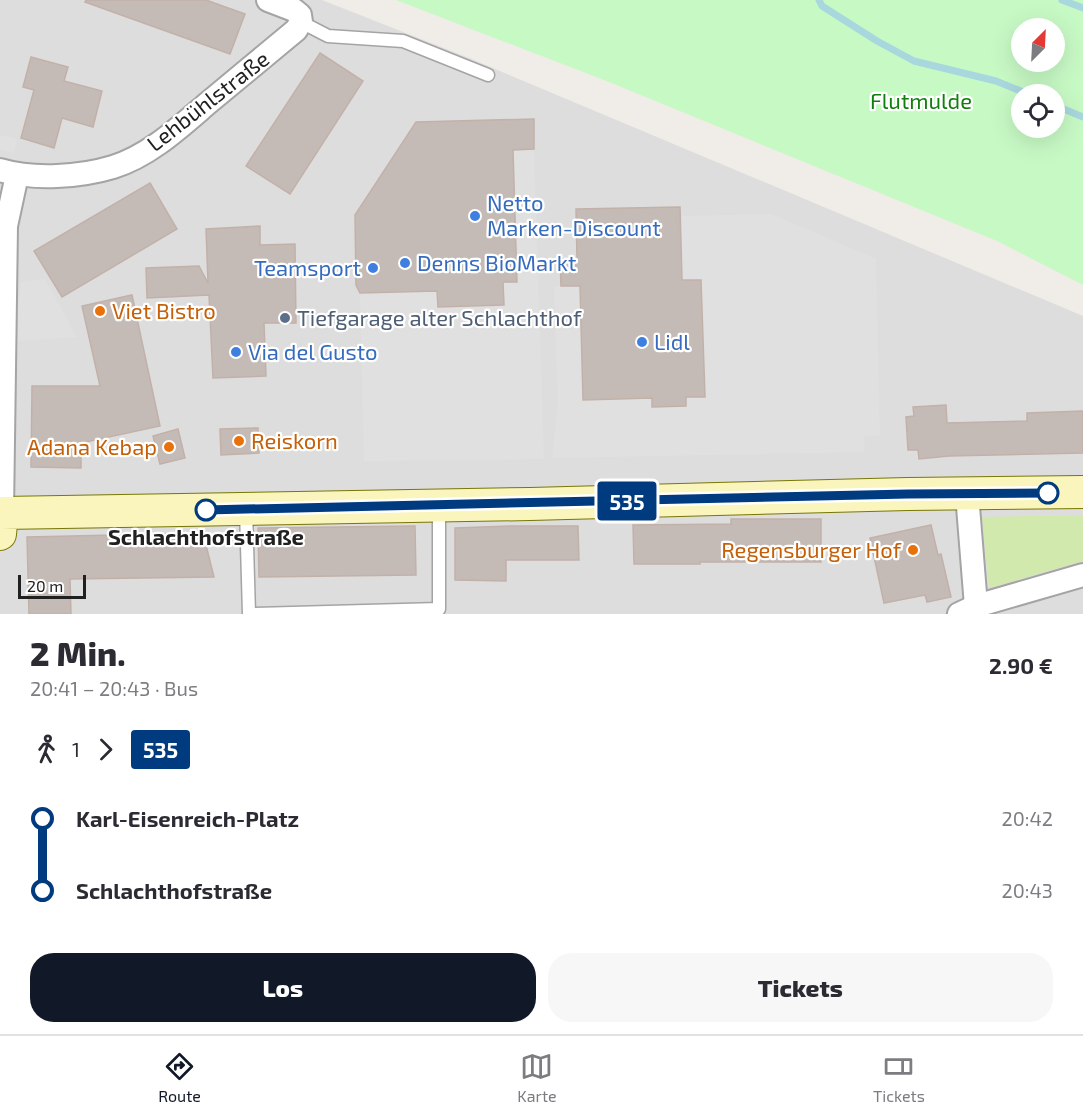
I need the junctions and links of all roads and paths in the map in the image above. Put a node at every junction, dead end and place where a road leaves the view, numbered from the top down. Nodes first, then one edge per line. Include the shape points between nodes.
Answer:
1 (268, 0) edge
2 (301, 22) junction
3 (489, 75) dead end
4 (9, 172) edge
5 (1083, 492) edge
6 (967, 494) junction
7 (439, 506) junction
8 (246, 509) junction
9 (1, 524) edge
10 (1083, 575) edge
11 (967, 610) edge
12 (249, 614) edge
13 (255, 614) edge

1 - 2 street via 294,10
2 - 3 lane via 328,36 403,41
2 - 4 street, Lehbühlstraße via 297,30 167,137 142,153 114,167 64,176
4 - 9 street
5 - 6 main road
6 - 7 main road
6 - 11 street
7 - 8 main road
7 - 13 lane via 439,609
8 - 9 main road
8 - 12 lane
10 - 11 street

